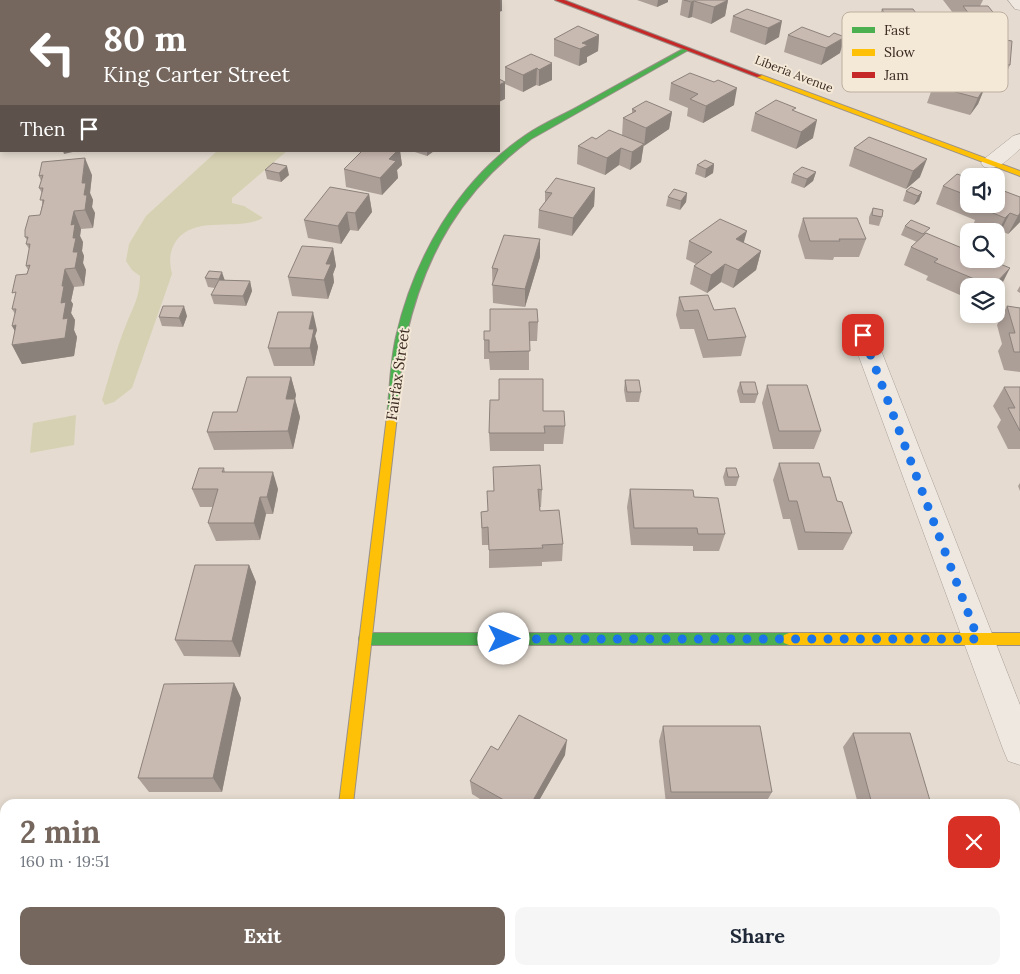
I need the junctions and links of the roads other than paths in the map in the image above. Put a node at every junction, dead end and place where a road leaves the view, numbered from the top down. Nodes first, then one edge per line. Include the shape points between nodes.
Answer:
1 (558, 0) edge
2 (1015, 0) edge
3 (1020, 6) edge
4 (687, 48) junction
5 (1020, 140) edge
6 (991, 163) junction
7 (1020, 174) edge
8 (863, 335) dead end
9 (365, 639) junction
10 (978, 639) junction
11 (1020, 639) edge
12 (1020, 749) edge
13 (347, 799) edge

1 - 4 street, Liberia Avenue
2 - 3 street
4 - 6 street, Liberia Avenue
4 - 9 street, Fairfax Street via 528,137 503,155 475,182 452,211 435,242 413,292 400,338
5 - 6 street
6 - 7 street, Liberia Avenue
8 - 10 street
9 - 10 street
9 - 13 street, Fairfax Street
10 - 11 street
10 - 12 street

